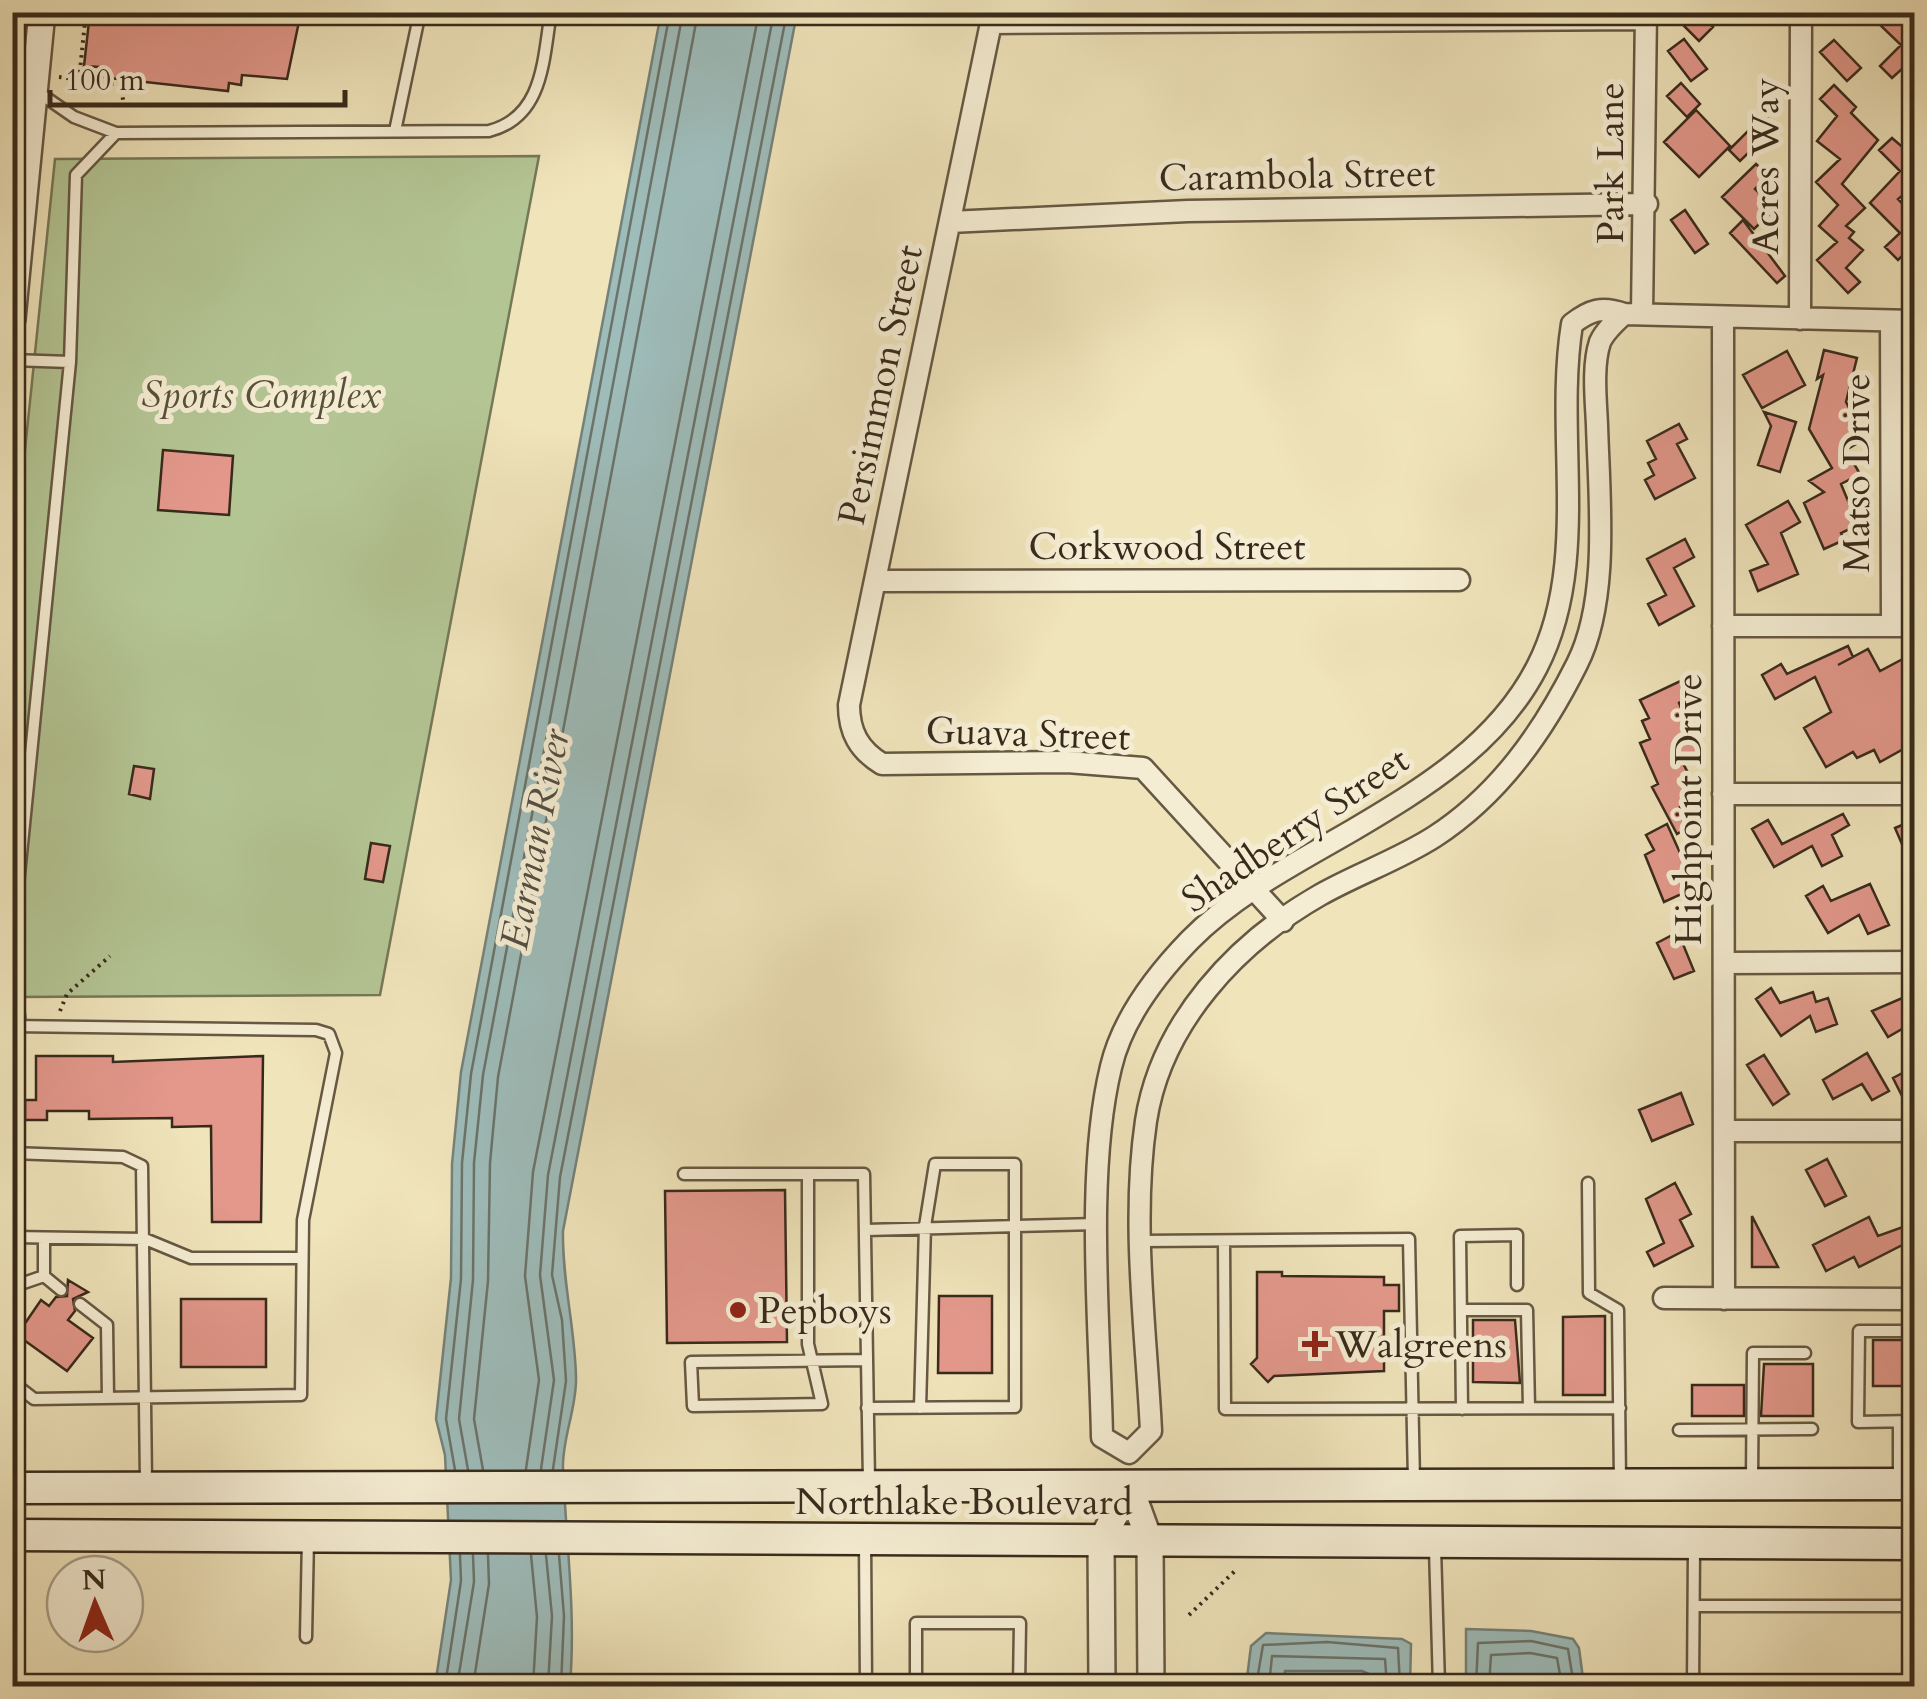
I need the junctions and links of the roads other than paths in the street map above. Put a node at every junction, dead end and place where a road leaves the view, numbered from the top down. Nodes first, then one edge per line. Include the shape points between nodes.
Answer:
1 (42, 12) edge
2 (420, 12) edge
3 (551, 12) edge
4 (1800, 12) edge
5 (1646, 16) edge
6 (34, 90) junction
7 (396, 131) junction
8 (116, 133) junction
9 (1647, 204) junction
10 (950, 222) junction
11 (1633, 314) junction
12 (1723, 318) junction
13 (12, 319) edge
14 (1800, 319) junction
15 (1891, 321) junction
16 (1914, 321) edge
17 (12, 360) edge
18 (70, 362) junction
19 (1460, 580) dead end
20 (875, 582) junction
21 (1723, 626) junction
22 (1892, 626) junction
23 (1914, 626) edge
24 (869, 756) joint
25 (1724, 794) junction
26 (1914, 794) edge
27 (1257, 889) junction
28 (1282, 921) junction
29 (12, 946) edge
30 (1724, 962) junction
31 (1914, 962) edge
32 (16, 1026) edge
33 (1724, 1131) junction
34 (1914, 1131) edge
35 (12, 1153) edge
36 (684, 1174) dead end
37 (808, 1174) junction
38 (1588, 1183) dead end
39 (1098, 1224) junction
40 (925, 1226) junction
41 (1017, 1228) junction
42 (866, 1230) junction
43 (12, 1237) edge
44 (44, 1238) junction
45 (145, 1239) junction
46 (1142, 1241) junction
47 (1224, 1241) junction
48 (302, 1258) junction
49 (44, 1276) junction
50 (1517, 1284) dead end
51 (12, 1287) edge
52 (61, 1290) dead end
53 (1664, 1298) dead end
54 (1724, 1299) junction
55 (1914, 1299) edge
56 (80, 1304) dead end
57 (1461, 1310) junction
58 (1914, 1330) edge
59 (1806, 1353) dead end
60 (867, 1360) junction
61 (812, 1361) junction
62 (12, 1382) edge
63 (146, 1397) junction
64 (108, 1398) junction
65 (868, 1408) junction
66 (920, 1408) junction
67 (1529, 1408) junction
68 (1620, 1408) junction
69 (1412, 1409) junction
70 (1462, 1409) junction
71 (1899, 1422) junction
72 (1914, 1422) edge
73 (1753, 1429) junction
74 (1812, 1429) dead end
75 (1679, 1430) dead end
76 (1130, 1453) junction
77 (1907, 1484) edge
78 (1752, 1485) junction
79 (1414, 1486) junction
80 (1620, 1486) junction
81 (1130, 1487) junction
82 (12, 1488) edge
83 (146, 1488) junction
84 (869, 1488) junction
85 (12, 1534) edge
86 (308, 1538) junction
87 (865, 1540) junction
88 (1101, 1541) junction
89 (1150, 1542) junction
90 (1434, 1544) junction
91 (1694, 1544) junction
92 (1914, 1544) edge
93 (1694, 1606) junction
94 (1914, 1606) edge
95 (306, 1637) dead end
96 (916, 1678) dead end
97 (866, 1685) edge
98 (694, 1686) edge
99 (1020, 1686) edge
100 (1102, 1686) edge
101 (1150, 1686) edge
102 (1439, 1686) edge
103 (1692, 1686) edge

1 - 6 street
2 - 7 lane
3 - 7 lane via 532,102 506,126
4 - 14 street, Acres Way
5 - 9 street, Park Lane
5 - 10 street, Persimmon Street via 991,23
6 - 8 lane via 74,117
6 - 13 street
7 - 8 lane
8 - 18 lane via 76,176
9 - 10 street, Carambola Street via 1188,210
9 - 11 street, Park Lane
10 - 20 street, Persimmon Street
11 - 12 street
11 - 27 street, Shadberry Street via 1606,307 1572,324 1563,585 1524,691 1460,761
11 - 28 street, Shadberry Street via 1599,345 1598,572 1584,651 1560,698 1485,797 1434,837
12 - 14 street
12 - 21 street, Highpoint Drive
14 - 15 street
15 - 16 street
15 - 22 street, Matso Drive
17 - 18 lane
18 - 29 lane
19 - 20 street, Corkwood Street
20 - 24 street, Persimmon Street via 849,705 853,734
21 - 22 street
21 - 25 street, Highpoint Drive
22 - 23 street
24 - 27 street, Guava Street via 882,764 1143,768
25 - 26 street
25 - 30 street, Highpoint Drive
27 - 28 street, Guava Street
27 - 39 street, Shadberry Street via 1192,938 1154,982 1122,1037 1103,1125
28 - 46 street, Shadberry Street via 1248,946 1175,1033 1146,1120
29 - 32 lane
30 - 31 street
30 - 33 street, Highpoint Drive
32 - 48 lane via 329,1034 336,1053 303,1220
33 - 34 street
33 - 54 street, Highpoint Drive
35 - 45 lane via 137,1160 145,1175
36 - 37 lane
37 - 42 lane via 864,1174
37 - 61 lane
38 - 68 lane via 1589,1294 1618,1310
39 - 41 lane
39 - 76 street, Shadberry Street via 1102,1437
40 - 41 lane
40 - 41 lane via 935,1164 1015,1164
40 - 42 lane
40 - 66 lane
41 - 66 lane via 1015,1407
42 - 60 lane
43 - 44 lane
44 - 45 lane
44 - 49 lane
45 - 48 lane via 191,1258
45 - 63 lane
46 - 47 lane
46 - 76 street, Shadberry Street via 1151,1431
47 - 69 lane via 1225,1408
47 - 69 lane via 1409,1239
48 - 63 lane via 301,1395
49 - 51 lane
49 - 52 lane
50 - 57 lane via 1517,1236 1460,1236
53 - 54 street
54 - 55 street
56 - 64 lane via 107,1325
57 - 67 lane via 1527,1310
57 - 70 lane
58 - 71 lane via 1859,1331 1858,1422
59 - 73 lane via 1753,1353
60 - 61 lane
60 - 65 lane
61 - 61 lane via 691,1362 693,1406 822,1404
62 - 64 lane via 34,1399
63 - 64 lane
63 - 83 lane
65 - 66 lane
65 - 84 lane
67 - 68 lane
67 - 70 lane
68 - 80 lane
69 - 70 lane
69 - 79 lane
71 - 72 lane
71 - 77 lane
73 - 74 lane
73 - 75 lane
73 - 78 lane
76 - 81 street, Shadberry Street
77 - 78 main road, Northlake Boulevard
78 - 80 main road, Northlake Boulevard
79 - 80 main road, Northlake Boulevard
79 - 81 main road, Northlake Boulevard
81 - 84 main road, Northlake Boulevard
81 - 88 street
81 - 89 street
82 - 83 main road, Northlake Boulevard
83 - 84 main road, Northlake Boulevard
85 - 86 main road, Northlake Boulevard
86 - 87 main road, Northlake Boulevard
86 - 95 lane
87 - 88 main road, Northlake Boulevard
87 - 97 lane
88 - 89 main road, Northlake Boulevard
88 - 100 street
89 - 90 main road, Northlake Boulevard
89 - 101 street
90 - 91 main road, Northlake Boulevard
90 - 102 lane
91 - 92 main road, Northlake Boulevard
91 - 93 lane
93 - 94 lane
93 - 103 lane
96 - 99 lane via 916,1622 1020,1623
97 - 98 lane

